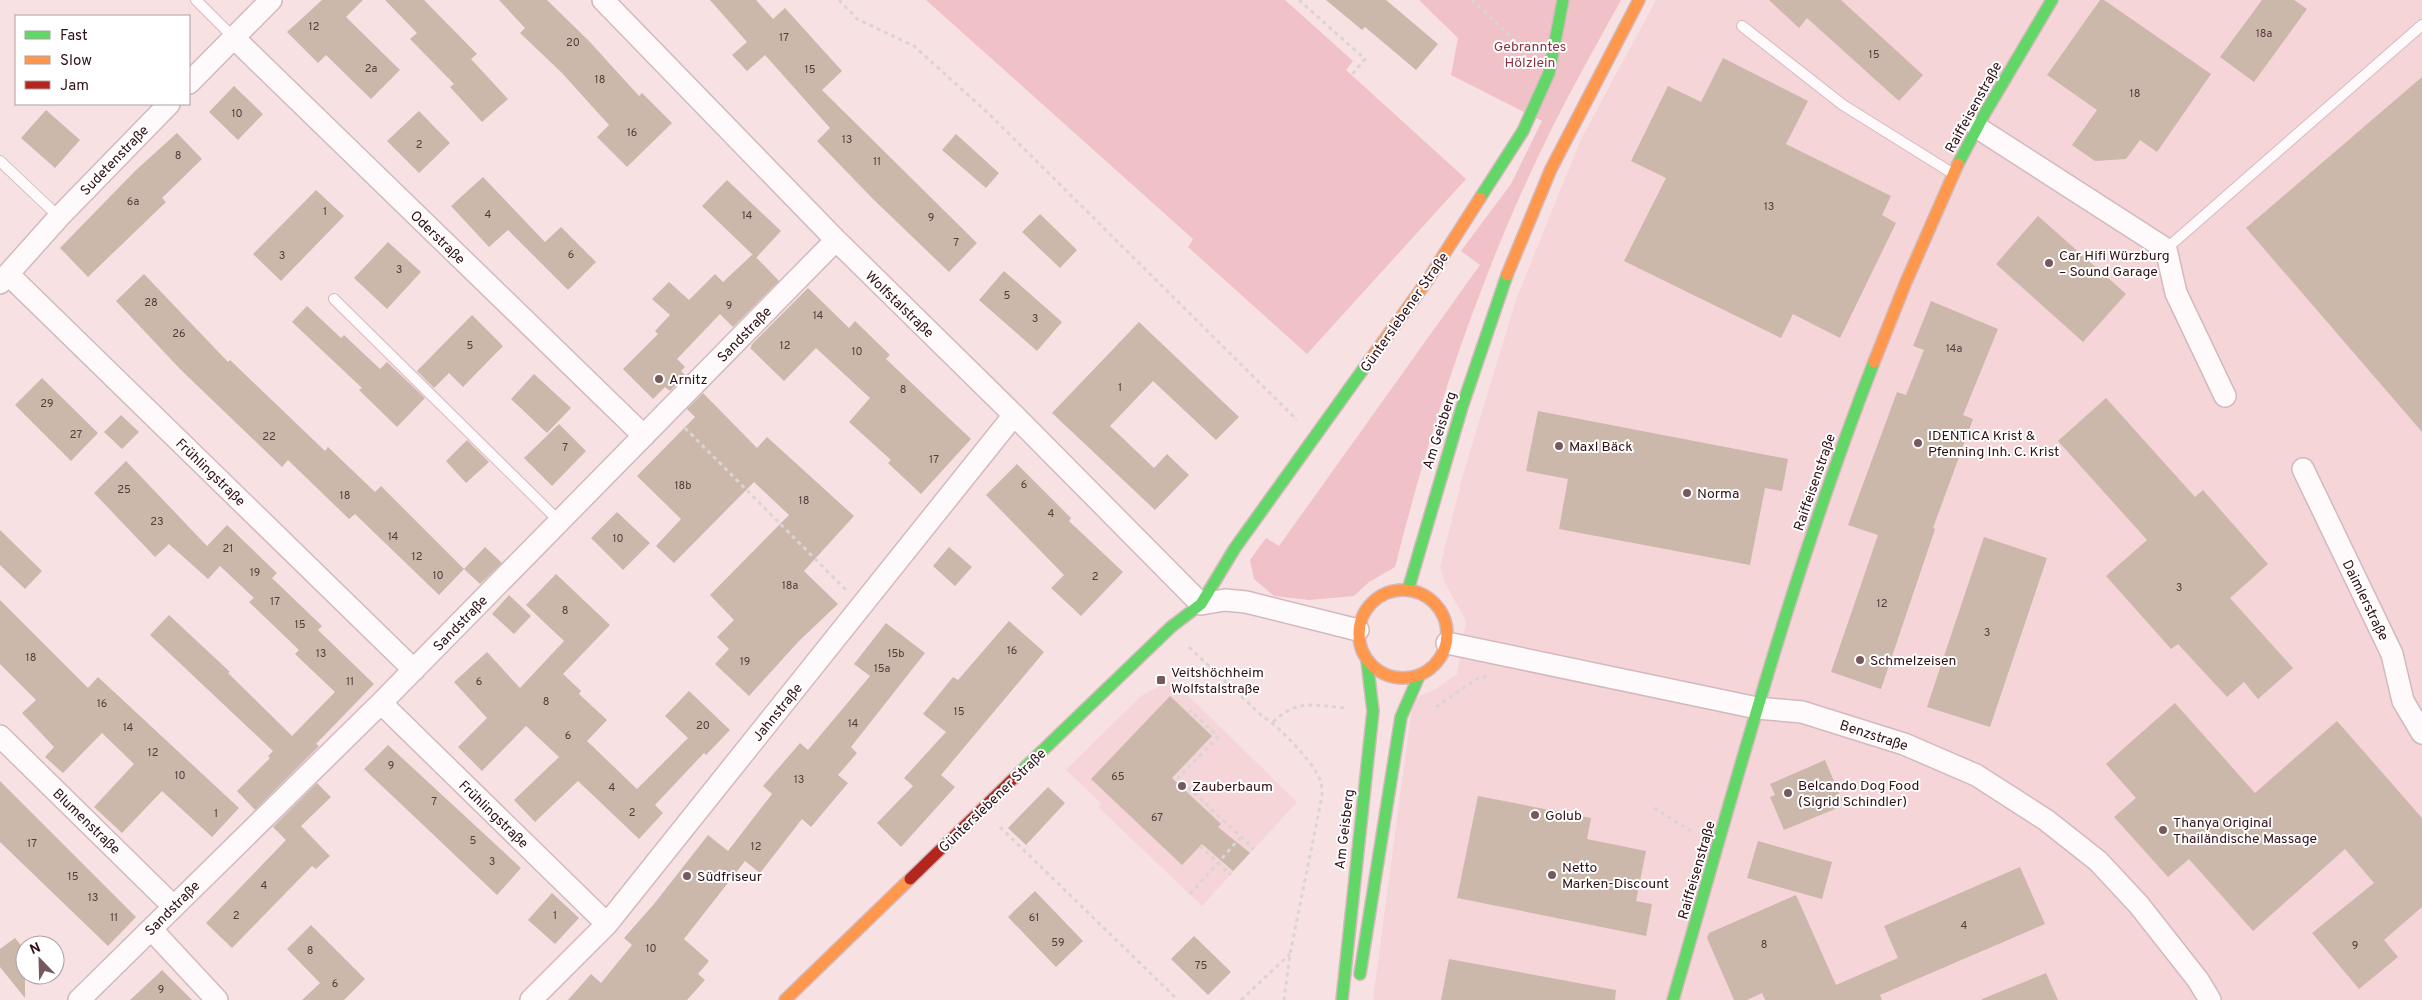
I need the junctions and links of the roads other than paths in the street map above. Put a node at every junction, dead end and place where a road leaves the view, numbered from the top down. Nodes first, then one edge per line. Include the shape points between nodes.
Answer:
1 (196, 0) edge
2 (271, 0) edge
3 (603, 0) edge
4 (1563, 0) edge
5 (1639, 0) edge
6 (2052, 0) edge
7 (2422, 25) edge
8 (1742, 26) dead end
9 (233, 37) junction
10 (190, 82) edge
11 (168, 105) edge
12 (1978, 128) junction
13 (0, 161) edge
14 (1953, 174) junction
15 (59, 217) junction
16 (836, 240) junction
17 (2166, 249) junction
18 (4, 278) edge
19 (334, 300) dead end
20 (2225, 396) dead end
21 (1014, 416) junction
22 (644, 436) junction
23 (2303, 469) dead end
24 (560, 521) junction
25 (1408, 590) junction
26 (1201, 604) junction
27 (1358, 630) junction
28 (1447, 643) junction
29 (1367, 661) junction
30 (414, 670) junction
31 (1419, 676) junction
32 (381, 703) junction
33 (1757, 708) junction
34 (2422, 734) edge
35 (0, 736) edge
36 (174, 906) junction
37 (607, 924) junction
38 (151, 929) junction
39 (1358, 985) dead end
40 (79, 1000) edge
41 (217, 1000) edge
42 (531, 1000) edge
43 (785, 1000) edge
44 (1342, 1000) edge
45 (1673, 1000) edge
46 (2210, 1000) edge

1 - 9 lane
2 - 9 street
3 - 16 street, Wolfstalstraße
4 - 26 street, Günterslebener Straße via 1549,73 1523,131 1438,265 1235,548
5 - 25 street, Am Geisberg via 1566,139 1526,226 1443,462
6 - 12 street, Raiffeisenstraße
7 - 17 lane
8 - 14 lane via 1843,106
9 - 10 street
9 - 22 street, Oderstraße
11 - 15 street, Sudetenstraße
12 - 14 street, Raiffeisenstraße
12 - 17 street
13 - 15 lane
14 - 33 street, Raiffeisenstraße via 1890,316 1844,440
15 - 18 street, Sudetenstraße
16 - 21 street, Wolfstalstraße
16 - 22 street, Sandstraße
17 - 20 street via 2176,293
18 - 30 street, Frühlingstraße
19 - 24 lane
21 - 26 street, Wolfstalstraße
21 - 37 street, Jahnstraße
22 - 24 street, Sandstraße
23 - 34 street, Daimlerstraße via 2392,654 2403,702
24 - 30 street, Sandstraße
25 - 27 street via 1395,590 1374,601
25 - 28 street via 1421,594 1437,606 1446,622
26 - 27 street, Günterslebener Straße via 1225,600 1246,602
26 - 43 street, Günterslebener Straße via 1171,627
27 - 29 street via 1359,643
28 - 31 street via 1441,657
28 - 33 street, Benzstraße
29 - 31 street via 1375,670 1394,678
29 - 44 street, Am Geisberg via 1373,711
30 - 32 street, Sandstraße
31 - 39 street via 1402,717
32 - 36 street, Sandstraße
32 - 37 street, Frühlingstraße
33 - 45 street, Raiffeisenstraße
33 - 46 street, Benzstraße via 1802,712 1904,744 1976,775 2046,820 2098,861 2139,905
35 - 36 street, Blumenstraße
36 - 38 street, Sandstraße
37 - 42 street, Jahnstraße
38 - 40 street, Sandstraße
38 - 41 street

